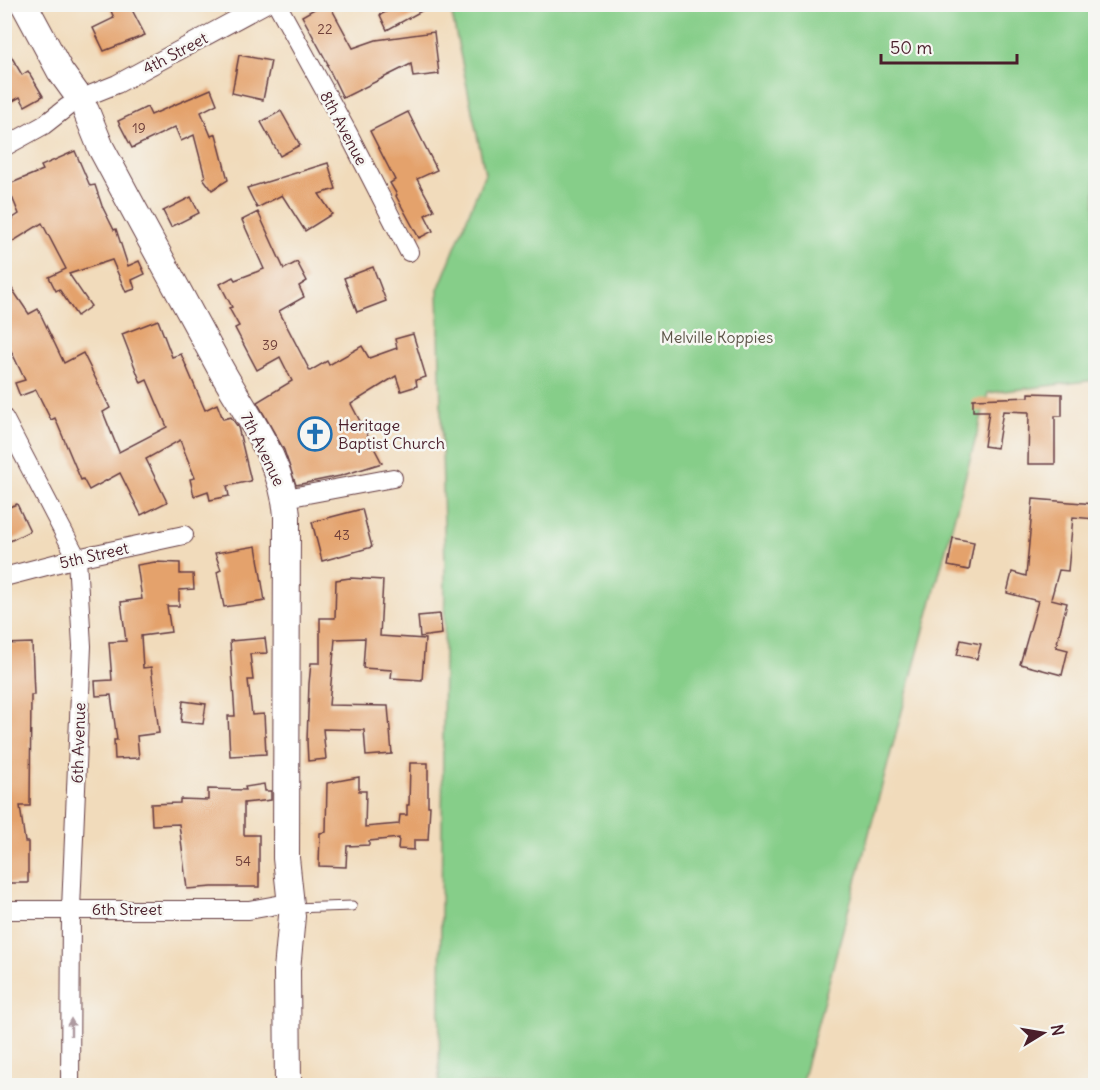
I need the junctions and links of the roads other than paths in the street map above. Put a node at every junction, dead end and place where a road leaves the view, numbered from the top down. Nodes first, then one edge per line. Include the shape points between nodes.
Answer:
1 (24, 4) edge
2 (266, 4) edge
3 (277, 4) edge
4 (77, 106) junction
5 (4, 147) edge
6 (409, 252) dead end
7 (4, 418) edge
8 (393, 478) dead end
9 (286, 498) junction
10 (184, 535) dead end
11 (77, 558) junction
12 (4, 578) edge
13 (352, 906) dead end
14 (71, 909) junction
15 (4, 910) edge
16 (284, 910) junction
17 (70, 1086) edge
18 (288, 1086) edge

1 - 4 street, 7th Avenue
2 - 4 street, 4th Street
3 - 6 street, 8th Avenue
4 - 5 street, 4th Street
4 - 9 street, 7th Avenue via 261,438
7 - 11 street, 6th Avenue
8 - 9 street
9 - 16 street, 7th Avenue
10 - 11 street, 5th Street
11 - 12 street, 5th Street
11 - 14 street, 6th Avenue via 82,646
13 - 16 lane
14 - 15 street, 6th Street
14 - 16 street, 6th Street
17 -> 14 street, 6th Avenue
16 - 18 street, 7th Avenue

